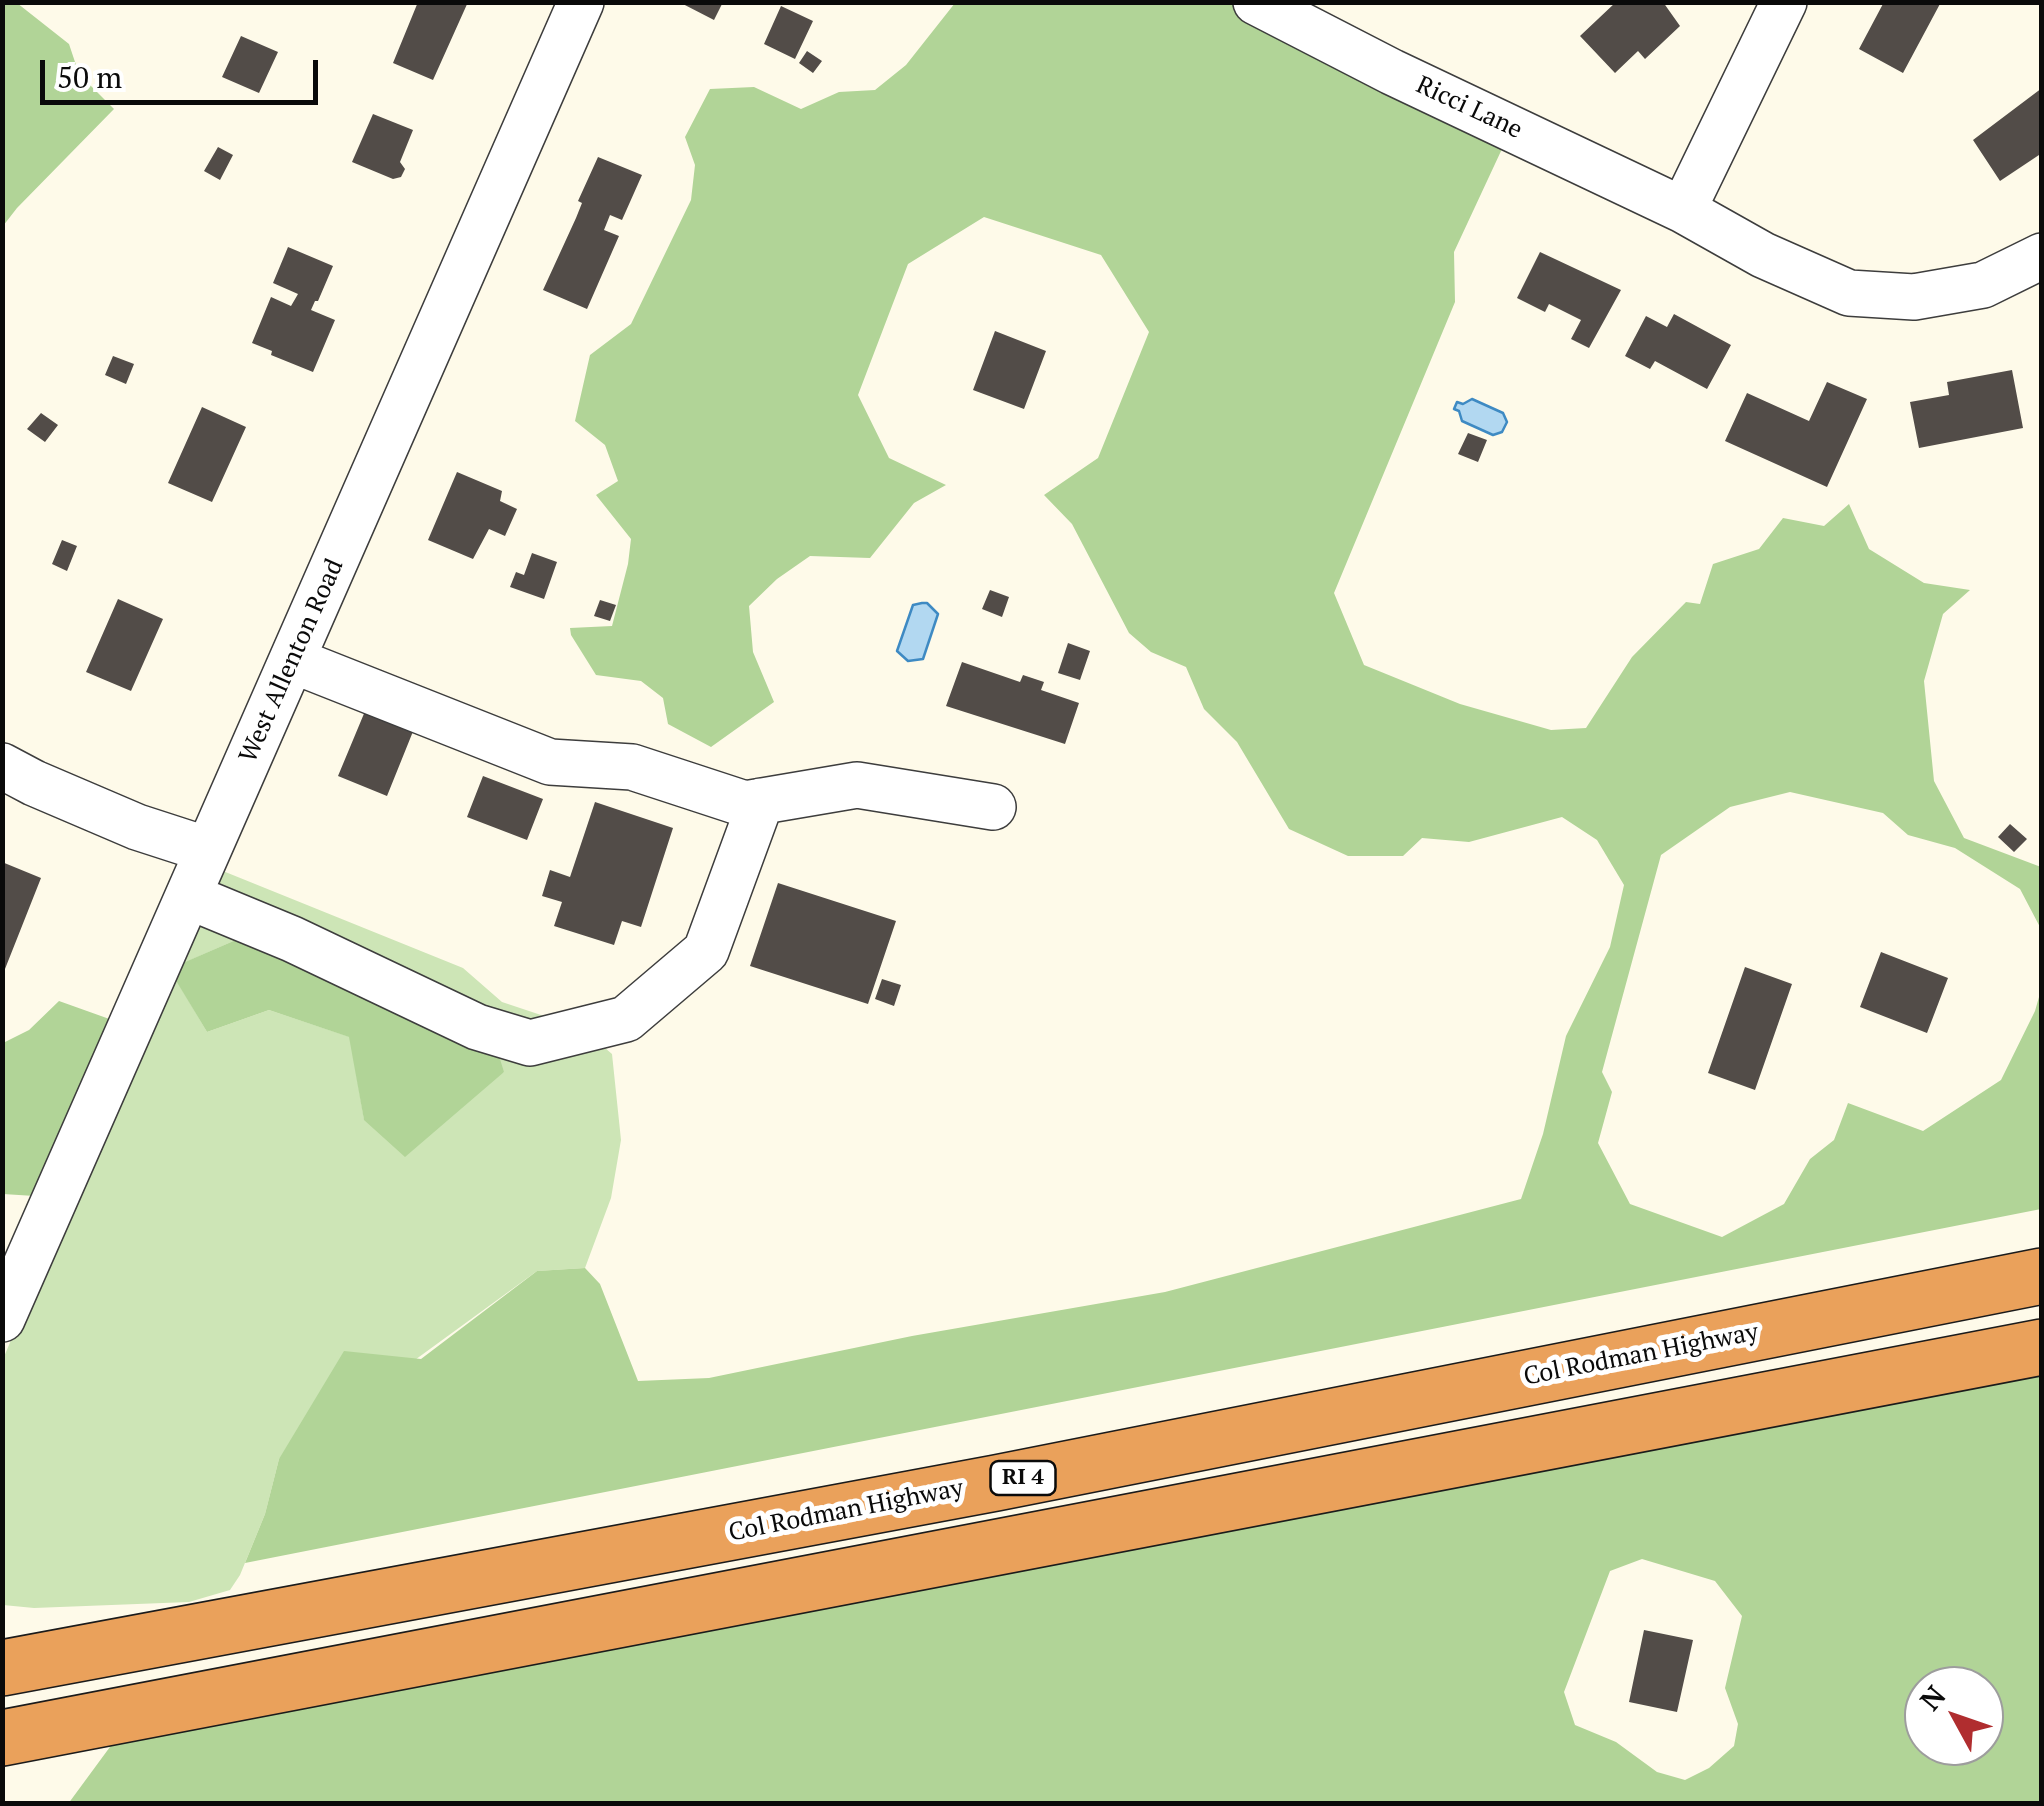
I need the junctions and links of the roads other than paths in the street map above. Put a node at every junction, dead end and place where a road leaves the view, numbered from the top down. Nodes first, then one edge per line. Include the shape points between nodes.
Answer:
1 (581, 2) edge
2 (1256, 2) edge
3 (1784, 2) edge
4 (1683, 210) junction
5 (2042, 256) edge
6 (292, 660) junction
7 (2, 766) edge
8 (761, 802) junction
9 (994, 807) dead end
10 (208, 850) junction
11 (188, 896) junction
12 (2042, 1276) edge
13 (2, 1319) edge
14 (2042, 1347) edge
15 (2, 1668) edge
16 (2, 1738) edge

1 - 6 street, West Allenton Road
2 - 4 street, Ricci Lane
3 - 4 street
4 - 5 street, Ricci Lane via 1849,293 1914,298 1984,285
6 - 8 street via 550,762 632,767 745,804
6 - 10 street, West Allenton Road
7 - 10 street via 136,827
8 - 9 street via 857,784
8 - 11 street via 706,951 626,1019 530,1042 477,1027
10 - 11 street, West Allenton Road
11 - 13 street, West Allenton Road
12 - 15 highway, Col Rodman Highway / RI 4 via 996,1484
14 - 16 highway

